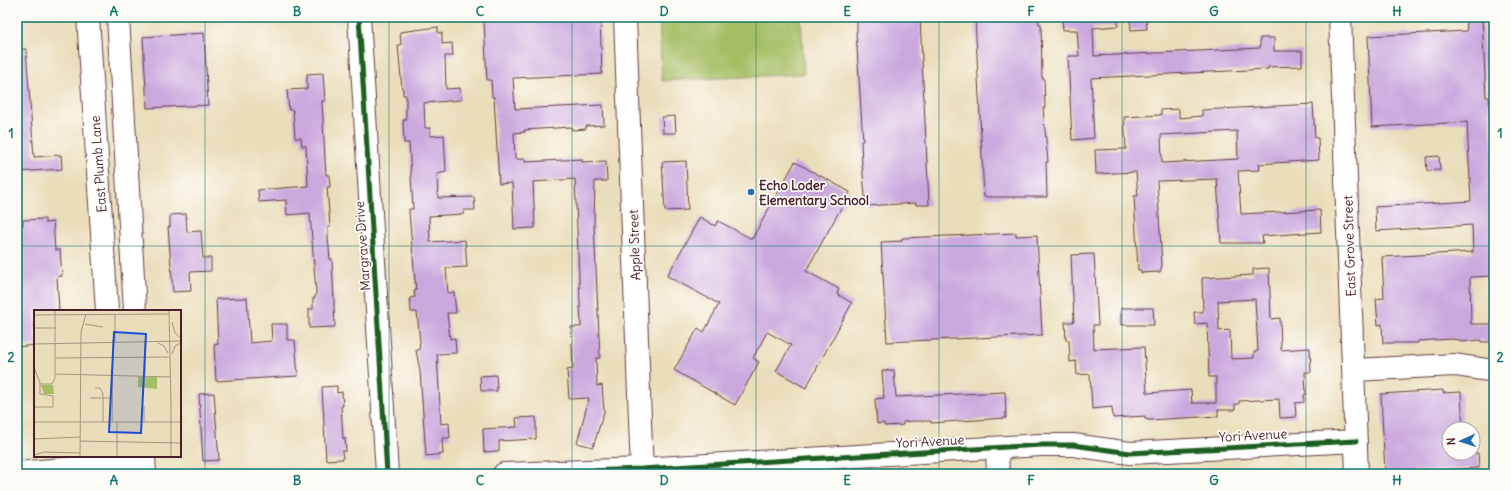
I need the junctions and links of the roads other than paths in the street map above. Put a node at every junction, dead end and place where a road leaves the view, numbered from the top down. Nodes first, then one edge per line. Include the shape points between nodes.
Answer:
1 (88, 17) edge
2 (118, 17) edge
3 (359, 17) edge
4 (625, 17) edge
5 (1340, 17) edge
6 (107, 310) edge
7 (135, 310) edge
8 (1353, 370) junction
9 (1494, 371) edge
10 (1356, 441) junction
11 (996, 448) junction
12 (144, 464) edge
13 (117, 465) edge
14 (642, 472) edge
15 (17, 473) edge
16 (387, 474) edge
17 (504, 474) edge
18 (998, 474) edge
19 (1357, 474) edge

1 - 6 street, East Plumb Lane
2 - 7 street
3 - 16 street, Margrave Drive
4 - 14 street, Apple Street
5 - 8 street, East Grove Street
8 - 9 street via 1448,365
8 - 10 street, East Grove Street
10 - 11 street, Yori Avenue via 1130,453 1073,445
10 - 19 street, East Grove Street
11 - 14 street, Yori Avenue
11 - 18 street
12 - 13 street
13 - 15 street
14 - 17 street, Yori Avenue

